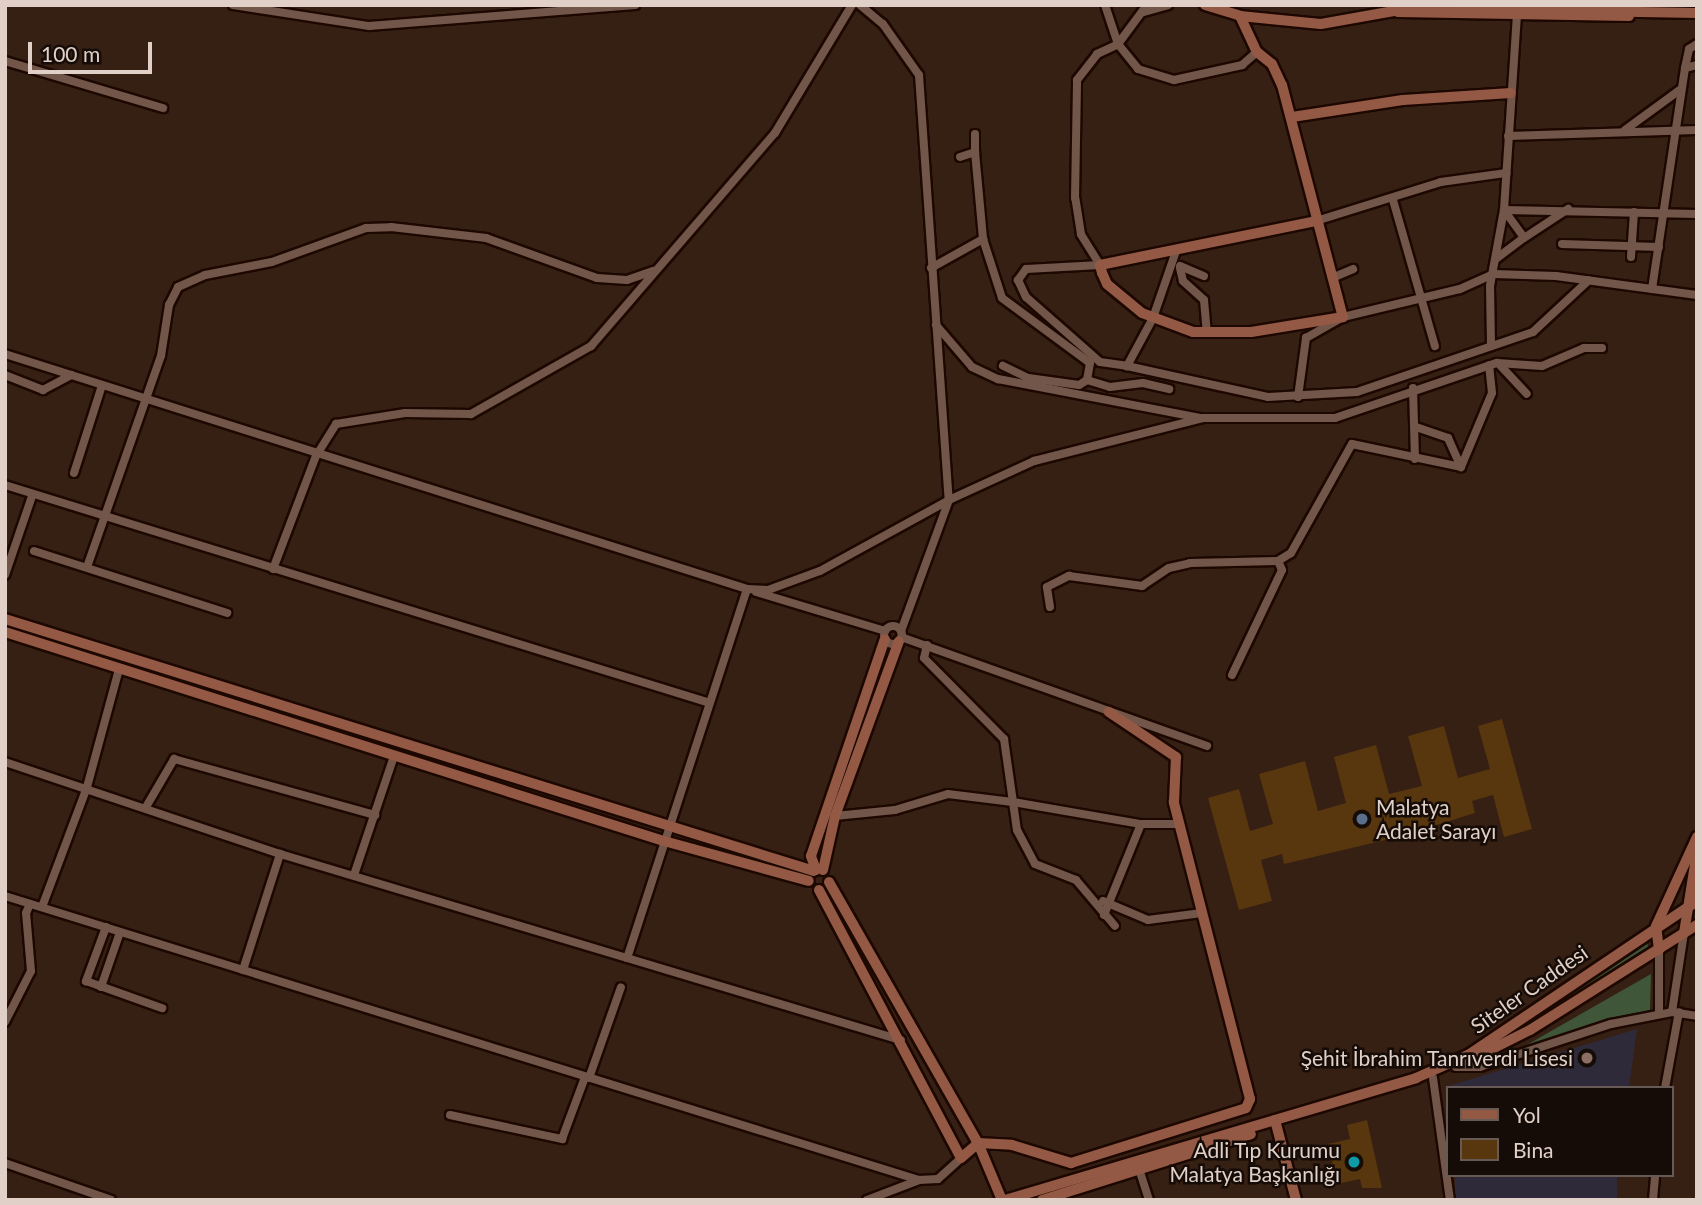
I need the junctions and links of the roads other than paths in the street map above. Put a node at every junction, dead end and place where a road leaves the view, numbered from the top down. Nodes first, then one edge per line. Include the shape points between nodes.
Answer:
1 (233, 5) edge
2 (635, 5) edge
3 (852, 5) edge
4 (860, 5) edge
5 (1105, 5) edge
6 (1168, 5) edge
7 (1205, 5) edge
8 (1146, 8) edge
9 (1373, 11) edge
10 (1398, 12) junction
11 (1697, 13) edge
12 (1240, 16) junction
13 (1517, 16) junction
14 (1697, 20) edge
15 (1118, 44) junction
16 (1697, 44) edge
17 (1256, 52) junction
18 (5, 61) edge
19 (1697, 65) edge
20 (1685, 68) junction
21 (1681, 89) junction
22 (1511, 93) junction
23 (163, 108) dead end
24 (1292, 117) junction
25 (1674, 129) junction
26 (1625, 130) junction
27 (1697, 130) edge
28 (975, 134) dead end
29 (1508, 136) junction
30 (975, 152) junction
31 (960, 157) dead end
32 (1506, 173) junction
33 (1393, 200) junction
34 (1568, 209) junction
35 (1504, 210) junction
36 (1634, 212) junction
37 (1665, 212) junction
38 (1697, 214) edge
39 (1316, 221) junction
40 (1524, 238) junction
41 (984, 239) junction
42 (1562, 244) dead end
43 (1632, 245) junction
44 (1658, 247) junction
45 (1175, 254) junction
46 (1631, 257) dead end
47 (1497, 258) junction
48 (1100, 265) junction
49 (931, 268) junction
50 (1180, 268) junction
51 (1353, 269) dead end
52 (656, 270) junction
53 (1494, 274) junction
54 (1204, 276) dead end
55 (1332, 278) junction
56 (1589, 280) junction
57 (1652, 289) junction
58 (1697, 295) edge
59 (1423, 298) junction
60 (1343, 317) junction
61 (1153, 318) junction
62 (936, 325) junction
63 (1207, 332) junction
64 (1491, 344) junction
65 (1435, 346) dead end
66 (1602, 348) dead end
67 (5, 354) edge
68 (1493, 364) junction
69 (1003, 366) dead end
70 (1127, 366) junction
71 (5, 375) edge
72 (71, 375) junction
73 (1087, 380) junction
74 (102, 385) junction
75 (1413, 388) junction
76 (1169, 389) dead end
77 (1527, 394) dead end
78 (1298, 397) junction
79 (144, 398) junction
80 (1203, 418) junction
81 (1416, 427) junction
82 (316, 456) junction
83 (1416, 459) junction
84 (1461, 467) junction
85 (74, 473) dead end
86 (5, 485) edge
87 (33, 496) junction
88 (949, 499) junction
89 (102, 519) junction
90 (34, 551) dead end
91 (9, 552) edge
92 (1278, 561) junction
93 (87, 567) junction
94 (273, 569) junction
95 (5, 575) edge
96 (747, 589) junction
97 (1050, 607) dead end
98 (227, 613) dead end
99 (5, 619) edge
100 (5, 632) edge
101 (885, 635) junction
102 (901, 636) junction
103 (927, 645) junction
104 (119, 668) junction
105 (1232, 675) dead end
106 (707, 702) junction
107 (1109, 712) junction
108 (1207, 746) dead end
109 (394, 756) junction
110 (5, 762) edge
111 (87, 787) junction
112 (1013, 802) junction
113 (146, 807) junction
114 (375, 815) junction
115 (835, 816) junction
116 (1140, 824) junction
117 (1179, 824) junction
118 (668, 829) junction
119 (1697, 837) edge
120 (664, 841) junction
121 (1697, 852) edge
122 (280, 854) junction
123 (816, 873) junction
124 (354, 875) junction
125 (829, 882) junction
126 (819, 890) junction
127 (5, 896) edge
128 (1097, 899) junction
129 (1697, 901) edge
130 (1108, 903) junction
131 (30, 904) junction
132 (42, 907) junction
133 (1685, 908) junction
134 (1202, 913) junction
135 (1104, 915) junction
136 (1697, 925) edge
137 (1115, 926) dead end
138 (1656, 926) junction
139 (106, 928) junction
140 (120, 932) junction
141 (1684, 933) junction
142 (1659, 950) junction
143 (627, 958) junction
144 (243, 970) junction
145 (101, 987) junction
146 (621, 987) dead end
147 (162, 1008) dead end
148 (1676, 1012) junction
149 (1659, 1014) junction
150 (1697, 1016) edge
151 (5, 1022) edge
152 (901, 1040) junction
153 (1455, 1068) junction
154 (587, 1077) junction
155 (1433, 1078) junction
156 (1665, 1086) edge
157 (450, 1115) dead end
158 (1273, 1123) junction
159 (978, 1143) junction
160 (961, 1158) junction
161 (5, 1163) edge
162 (1139, 1169) junction
163 (1446, 1171) edge
164 (1447, 1177) edge
165 (1655, 1177) edge
166 (919, 1180) junction
167 (1085, 1186) junction
168 (111, 1200) edge
169 (867, 1200) edge
170 (1003, 1200) edge
171 (1042, 1200) edge
172 (1070, 1200) edge
173 (1149, 1200) edge
174 (1289, 1200) edge
175 (1296, 1200) edge
176 (1450, 1200) edge
177 (1653, 1200) edge

1 - 2 street via 369,26
3 - 52 street via 775,133
4 - 49 street via 883,24 919,75
5 - 15 street
6 - 8 street
7 - 12 street
8 - 15 street
9 - 10 street
9 - 12 street via 1321,24
10 - 11 street via 1411,8 1540,7
10 - 13 street
12 - 17 street
13 - 14 street
13 - 22 street
15 - 17 street via 1138,69 1174,80 1242,65
15 - 48 street via 1097,54 1077,80 1075,198 1081,234
16 - 20 street via 1689,49
17 - 24 street via 1272,64
18 - 23 street
19 - 20 street
20 - 21 street
21 - 25 street
21 - 26 street
22 - 24 street via 1403,100
22 - 29 street
24 - 39 street
25 - 26 street
25 - 27 street
25 - 37 street
26 - 29 street
28 - 30 street
29 - 32 street
30 - 31 street
30 - 41 street
32 - 33 street via 1441,182
32 - 35 street
33 - 39 street
33 - 59 street
34 - 35 street
34 - 36 street
34 - 40 street
35 - 40 street
35 - 47 street
36 - 37 street
36 - 43 street
37 - 38 street
37 - 44 street
39 - 45 street
39 - 55 street
40 - 47 street
41 - 49 street
41 - 73 street via 990,273 1002,298 1090,363
42 - 43 street
43 - 44 street
43 - 46 street
44 - 57 street
45 - 48 street
45 - 50 street
45 - 61 street
47 - 53 street
48 - 61 street via 1107,284
48 - 70 street via 1026,269 1018,280 1026,297 1100,362
49 - 62 street
50 - 54 street
50 - 63 street via 1183,281 1204,300
51 - 55 street
52 - 79 street via 613,280 486,238 366,228 272,262 205,275 178,287 169,305 161,356
52 - 82 street via 591,346 498,403 471,414 405,413 337,424
53 - 56 street
53 - 59 street
53 - 64 street
55 - 60 street
56 - 57 street
56 - 64 street via 1544,327
57 - 58 street
59 - 60 street
59 - 65 street
60 - 63 street via 1251,332
60 - 78 street via 1306,338
61 - 63 street
61 - 70 street
62 - 80 street via 972,367 998,379
62 - 88 street
64 - 78 street via 1357,392
66 - 68 street via 1584,348 1542,366
67 - 72 street
68 - 75 street
68 - 77 street
68 - 84 street via 1492,393
69 - 73 street via 1028,379 1079,385
70 - 78 street via 1268,397
71 - 72 street via 43,390
72 - 74 street
73 - 76 street via 1110,387 1143,383
74 - 79 street
74 - 85 street
75 - 80 street via 1335,418
75 - 81 street
79 - 82 street
79 - 89 street
80 - 88 street via 1034,461
81 - 83 street
81 - 84 street via 1448,438
82 - 94 street
82 - 96 street
83 - 84 street
83 - 92 street via 1347,446 1291,553
86 - 87 street
87 - 89 street
87 - 91 street
88 - 96 street via 820,571 768,590
88 - 102 street
89 - 93 street
89 - 94 street
90 - 93 street
91 - 95 street
92 - 97 street via 1190,563 1169,568 1142,586 1069,576 1047,587
92 - 105 street via 1282,569
93 - 98 street
94 - 106 street
96 - 101 street
96 - 106 street
99 - 118 street
100 - 104 street
101 - 102 street
101 - 102 street via 895,626
101 - 123 street via 811,856
102 - 103 street
102 - 115 street
103 - 107 street
103 - 112 street via 923,658 1004,739
104 - 109 street
104 - 111 street
106 - 118 street
107 - 108 street
107 - 117 street via 1176,757 1172,789
109 - 114 street
109 - 120 street
110 - 111 street
111 - 113 street
111 - 132 street
112 - 115 street via 948,794 895,810
112 - 116 street
112 - 128 street via 1017,830 1035,864 1076,880
113 - 114 street via 174,759
113 - 122 street
114 - 124 street
115 - 123 street
116 - 117 street
116 - 130 street
117 - 134 street
118 - 120 street
118 - 123 street
119 - 138 street
120 - 123 street
120 - 143 street
121 - 133 street
122 - 124 street
122 - 144 street
123 - 125 street
123 - 126 street
124 - 143 street
125 - 126 street
125 - 159 street
126 - 152 street
127 - 131 street
128 - 130 street
128 - 135 street
129 - 133 street, Siteler Caddesi
130 - 134 street via 1148,920 1178,920
130 - 135 street
131 - 132 street
131 - 151 street via 26,913 31,971
132 - 139 street
133 - 138 street, Siteler Caddesi
133 - 141 street
134 - 159 street via 1250,1099 1246,1108 1071,1163 1012,1145
135 - 137 street
136 - 141 street, Siteler Caddesi
138 - 142 street
138 - 158 street, Siteler Caddesi via 1468,1055 1416,1079
139 - 140 street
139 - 145 street via 86,981
140 - 144 street
140 - 145 street
141 - 142 street, Siteler Caddesi
141 - 148 street
142 - 149 street
142 - 153 street, Siteler Caddesi via 1530,1030
143 - 152 street
144 - 154 street
145 - 147 street
146 - 154 street
148 - 149 street
148 - 150 street
148 - 156 street
149 - 153 street via 1611,1024 1480,1067
152 - 160 street
153 - 155 street, Siteler Caddesi
154 - 157 street via 562,1139
154 - 166 street
155 - 158 street, Siteler Caddesi
155 - 163 street
158 - 162 street, Siteler Caddesi
158 - 170 street, Siteler Caddesi
158 - 174 street
158 - 175 street
159 - 160 street
159 - 170 street
160 - 166 street via 938,1179
161 - 168 street
162 - 167 street, Siteler Caddesi
162 - 173 street
164 - 176 street
165 - 177 street
166 - 169 street
167 - 171 street, Siteler Caddesi
167 - 172 street

